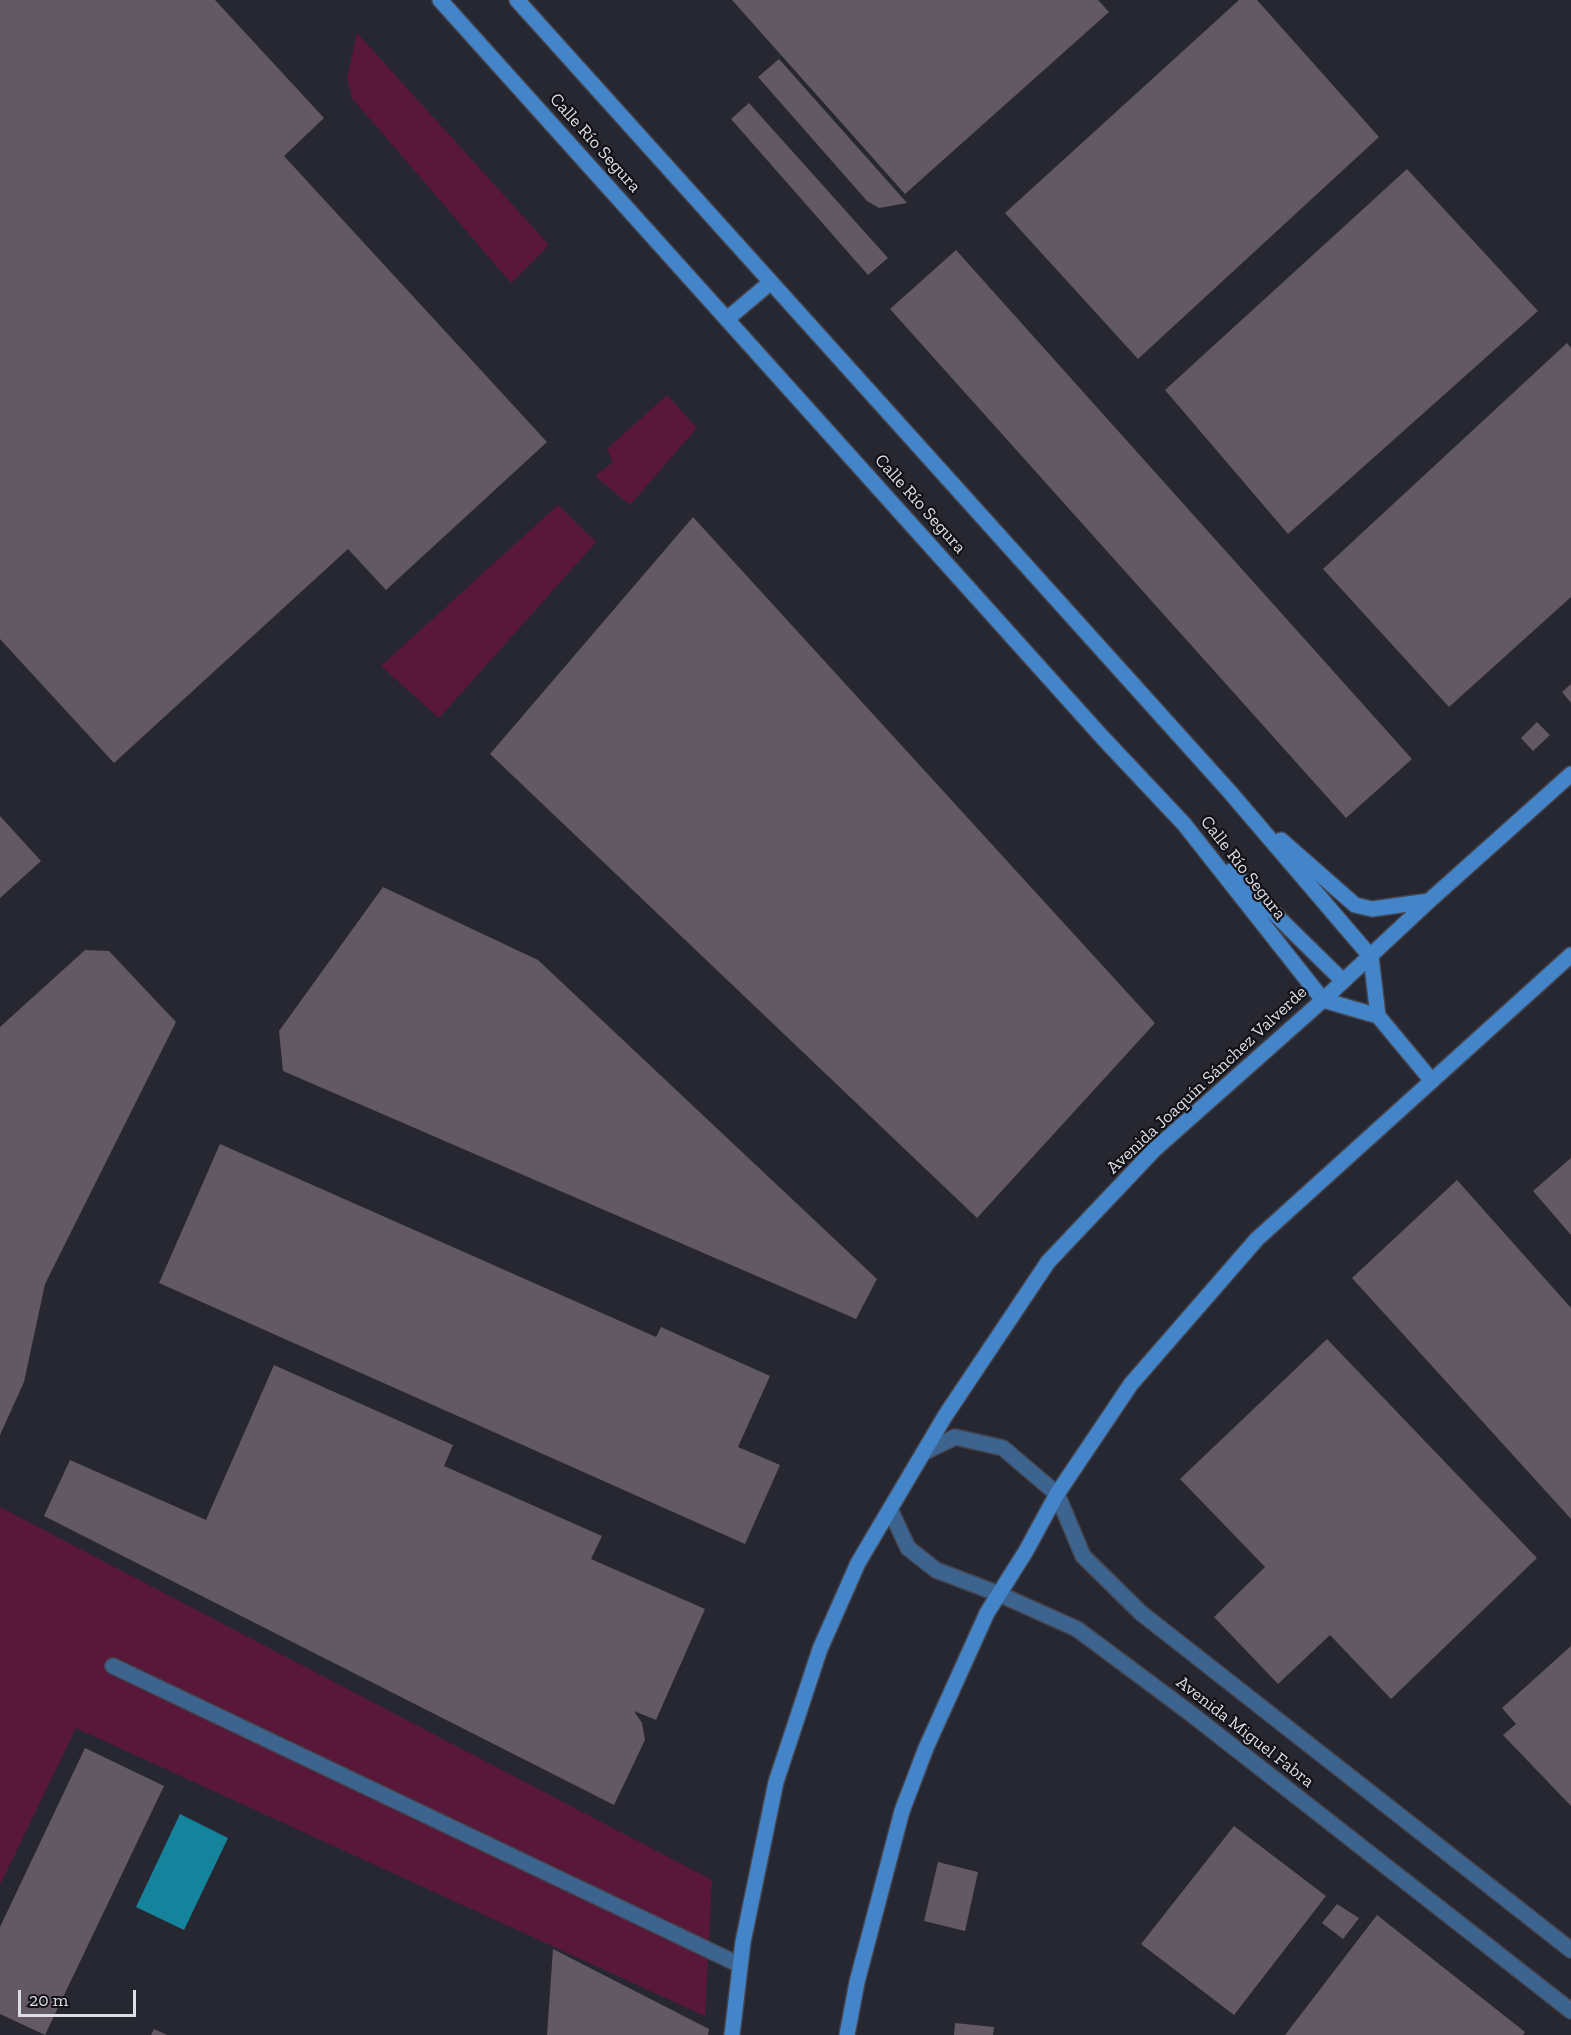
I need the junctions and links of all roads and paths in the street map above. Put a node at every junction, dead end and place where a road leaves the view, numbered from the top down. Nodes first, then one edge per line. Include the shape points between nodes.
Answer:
1 (440, 0) edge
2 (517, 0) edge
3 (771, 282) junction
4 (727, 319) junction
5 (1571, 774) edge
6 (1229, 791) junction
7 (1184, 824) junction
8 (1429, 901) junction
9 (1571, 955) edge
10 (1371, 957) junction
11 (1343, 981) junction
12 (1323, 1000) junction
13 (1378, 1016) junction
14 (1432, 1081) junction
15 (923, 1453) junction
16 (1058, 1494) junction
17 (890, 1509) junction
18 (999, 1594) junction
19 (113, 1666) dead end
20 (1571, 1950) edge
21 (740, 1965) junction
22 (1571, 2010) edge
23 (732, 2035) edge
24 (847, 2035) edge

1 - 4 main road, Calle Río Segura
2 - 3 main road, Calle Río Segura
3 - 4 main road
3 - 6 main road, Calle Río Segura
4 - 7 main road, Calle Río Segura
5 - 8 main road, Avenida Joaquín Sánchez Valverde
6 - 8 main road via 1355,905 1372,909
6 - 10 main road, Calle Río Segura
7 - 11 main road
7 - 12 main road, Calle Río Segura
8 - 10 main road, Avenida Joaquín Sánchez Valverde
9 - 14 main road
10 - 11 main road, Avenida Joaquín Sánchez Valverde
10 - 13 main road
11 - 12 main road, Avenida Joaquín Sánchez Valverde
12 - 13 main road
12 - 15 main road, Avenida Joaquín Sánchez Valverde via 1154,1150 1048,1262
13 - 14 main road
14 - 16 main road via 1257,1239 1131,1384
15 - 16 street, Avenida Miguel Fabra via 955,1437 1003,1448
15 - 17 main road, Avenida Joaquín Sánchez Valverde
16 - 18 main road
16 - 20 street, Avenida Miguel Fabra via 1083,1556 1142,1612
17 - 18 street, Avenida Miguel Fabra via 908,1548 936,1570
17 - 21 main road, Avenida Joaquín Sánchez Valverde via 858,1563 820,1649 776,1782
18 - 22 street, Avenida Miguel Fabra via 1077,1629
18 - 24 main road via 931,1738 902,1811
19 - 21 street
21 - 23 main road, Avenida Joaquín Sánchez Valverde

